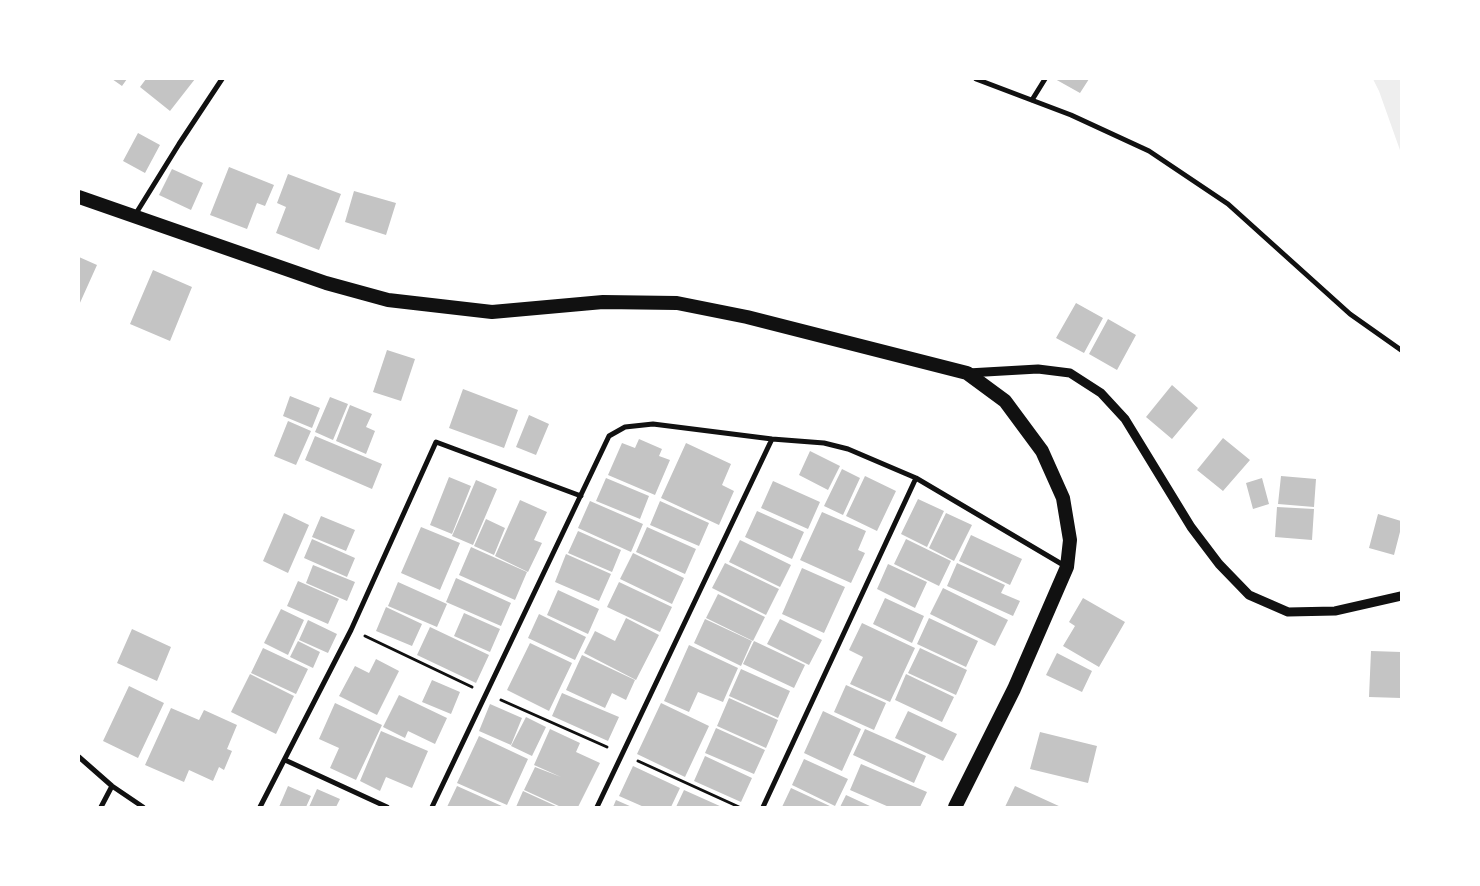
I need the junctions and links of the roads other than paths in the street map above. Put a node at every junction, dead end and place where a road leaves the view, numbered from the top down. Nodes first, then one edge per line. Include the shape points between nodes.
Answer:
1 (222, 79) edge
2 (976, 79) edge
3 (1045, 79) edge
4 (1032, 100) junction
5 (79, 197) edge
6 (134, 216) junction
7 (1401, 350) edge
8 (967, 373) junction
9 (772, 439) junction
10 (916, 478) junction
11 (581, 496) junction
12 (1068, 567) junction
13 (1401, 596) edge
14 (79, 758) edge
15 (285, 760) junction
16 (112, 786) junction
17 (101, 807) edge
18 (143, 807) edge
19 (260, 807) edge
20 (387, 807) edge
21 (432, 807) edge
22 (597, 807) edge
23 (763, 807) edge
24 (955, 807) edge

1 - 6 street
2 - 4 street
3 - 4 street
4 - 7 street via 1149,151 1228,204 1350,314
5 - 6 highway
6 - 8 highway via 326,283 388,300 492,312 603,302 677,303 747,317
8 - 12 highway via 1005,401 1042,451 1063,498 1070,540
8 - 13 street via 1038,369 1070,373 1101,393 1125,420 1191,527 1219,564 1249,595 1288,612 1335,611
9 - 10 street via 824,443 848,449
9 - 11 street via 653,424 625,427 609,436
9 - 22 street
10 - 12 street
10 - 23 street
11 - 15 street via 436,442 351,630
11 - 21 street
12 - 24 highway via 1014,689
14 - 16 street
15 - 19 street
15 - 20 street
16 - 17 street
16 - 18 street

